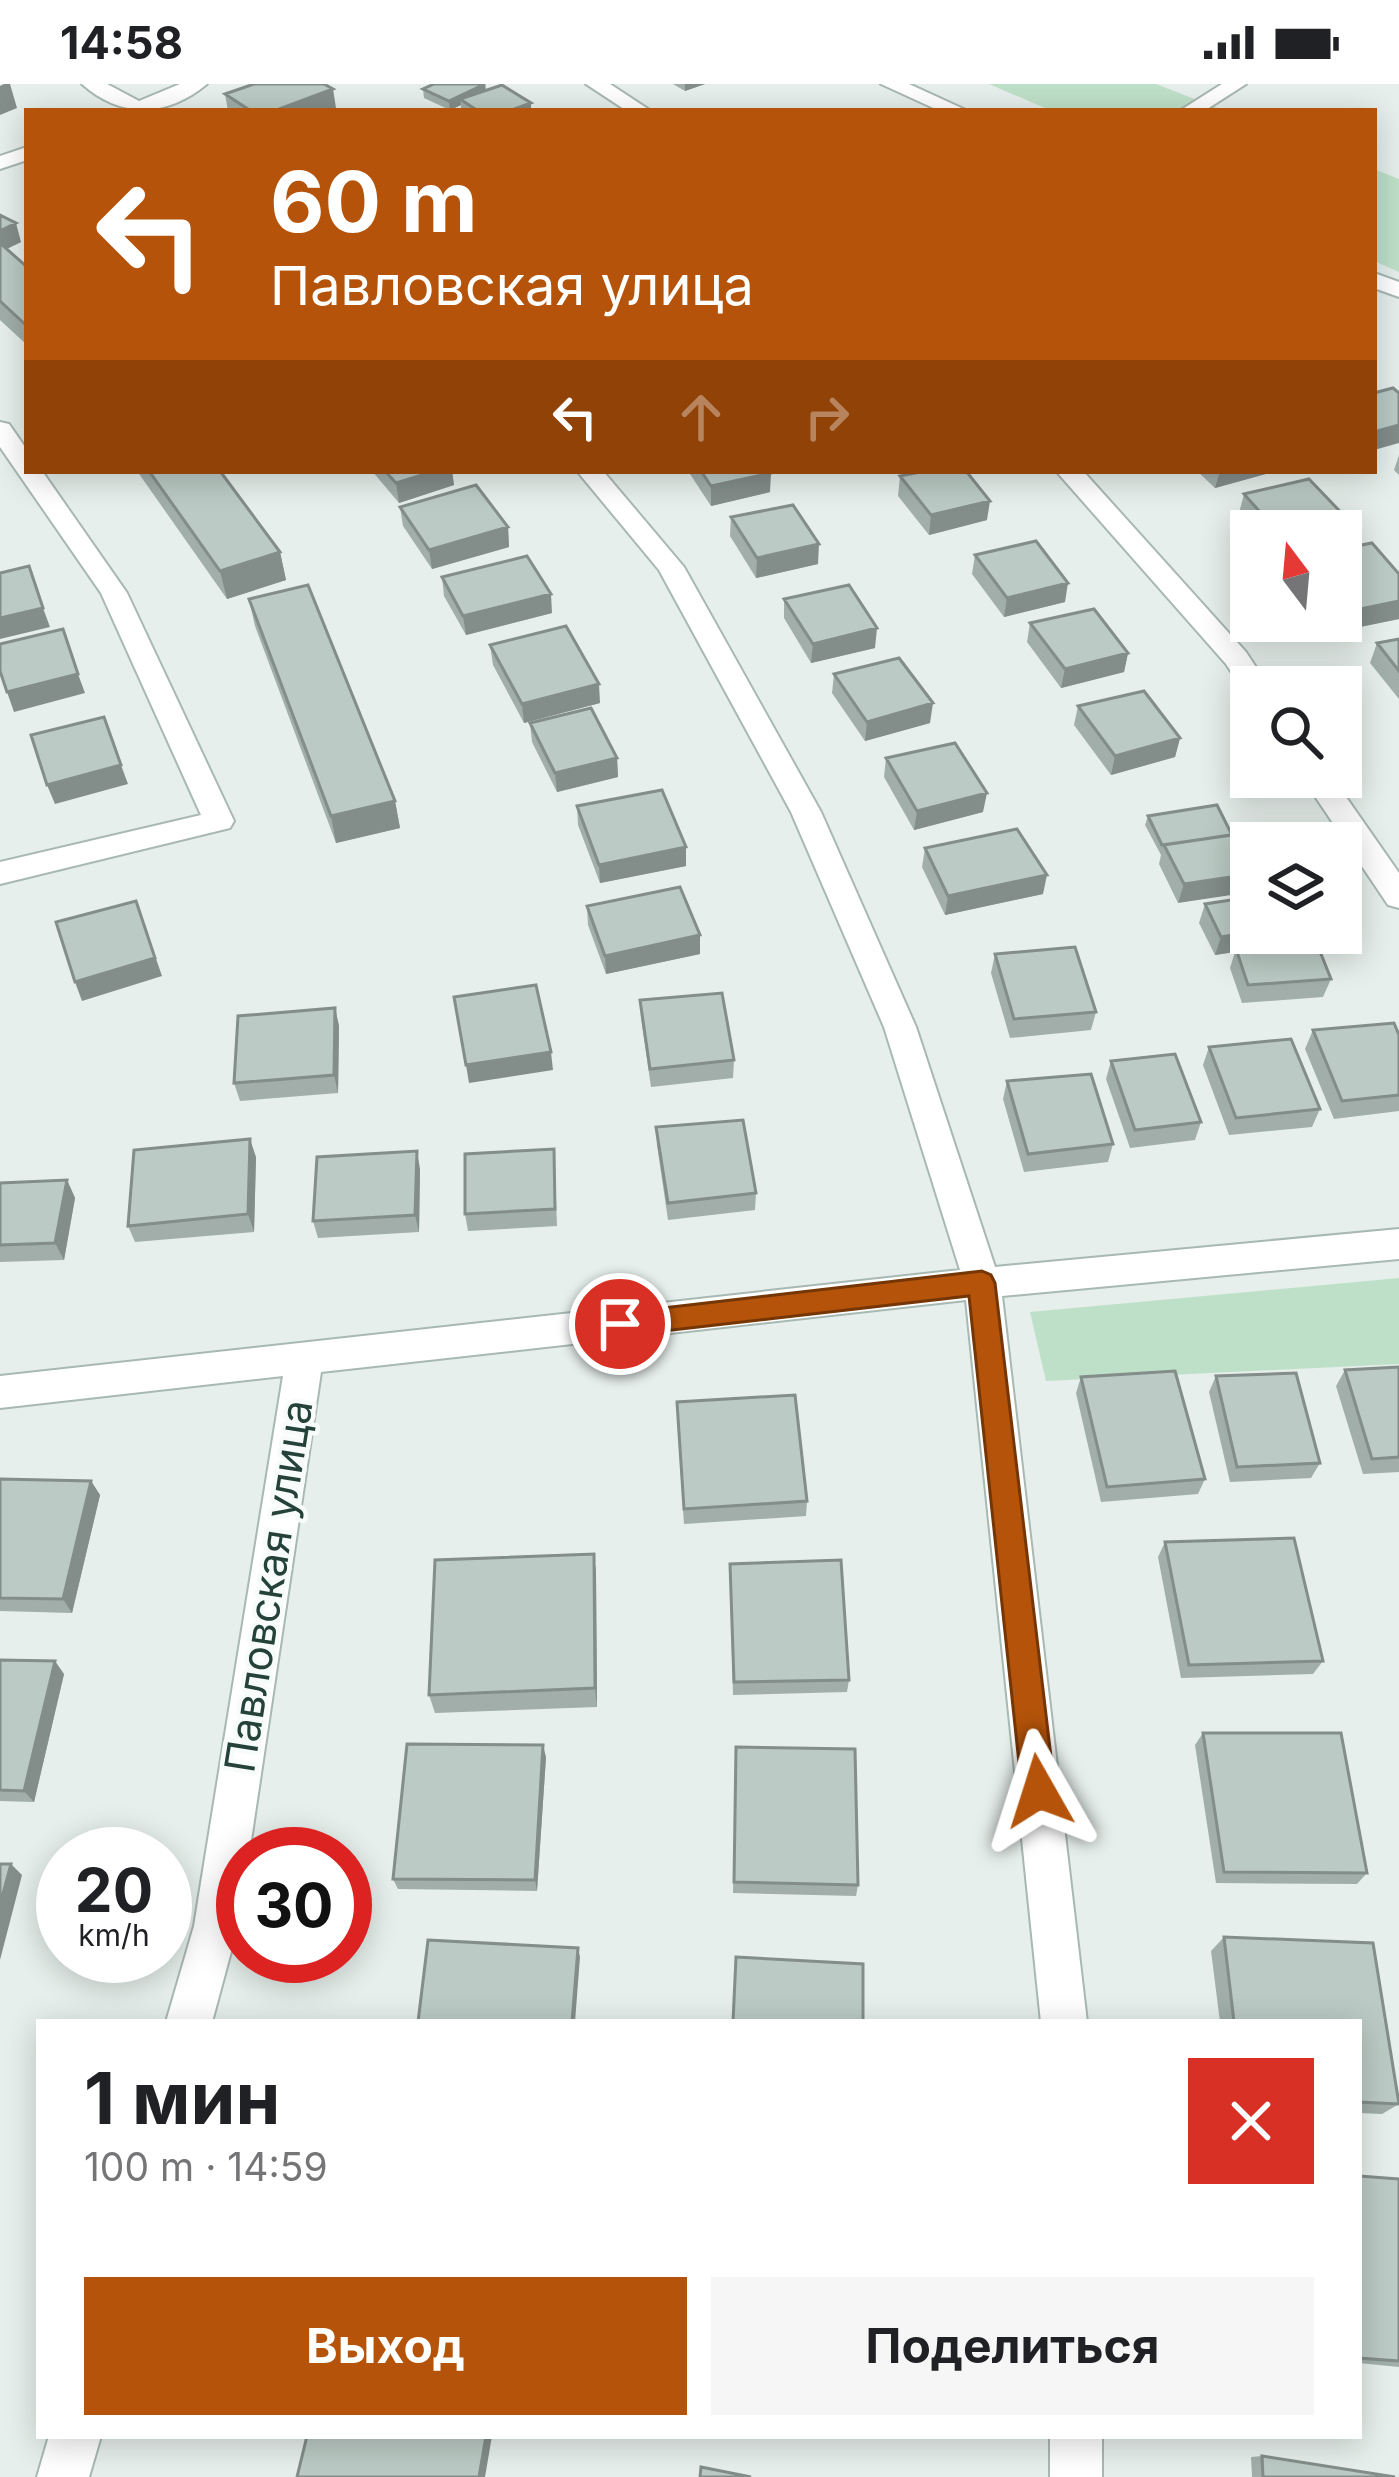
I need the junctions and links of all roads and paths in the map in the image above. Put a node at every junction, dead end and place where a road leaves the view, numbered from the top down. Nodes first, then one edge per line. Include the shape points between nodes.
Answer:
1 (92, 84) edge
2 (197, 84) edge
3 (596, 84) edge
4 (892, 84) edge
5 (1236, 84) edge
6 (134, 108) edge
7 (142, 108) edge
8 (636, 108) edge
9 (951, 108) edge
10 (1194, 108) edge
11 (0, 429) edge
12 (24, 464) edge
13 (31, 474) edge
14 (593, 474) edge
15 (1072, 474) edge
16 (1242, 666) edge
17 (1332, 798) edge
18 (0, 873) edge
19 (1399, 897) edge
20 (1399, 1244) edge
21 (982, 1283) junction
22 (304, 1360) junction
23 (0, 1392) edge
24 (190, 2019) edge
25 (1064, 2019) edge
26 (73, 2439) edge
27 (1076, 2439) edge
28 (63, 2477) edge
29 (1076, 2477) edge

1 - 6 street
2 - 7 street
3 - 8 street
4 - 9 street
5 - 10 street
11 - 12 street
13 - 18 street via 114,593 219,821
14 - 21 street via 671,567 806,812 900,1027
15 - 16 street
17 - 19 street
20 - 21 street, Павловская улица
21 - 22 street, Павловская улица
21 - 25 street
22 - 23 street, Павловская улица
22 - 24 street, Павловская улица via 215,1926
26 - 28 street
27 - 29 street

